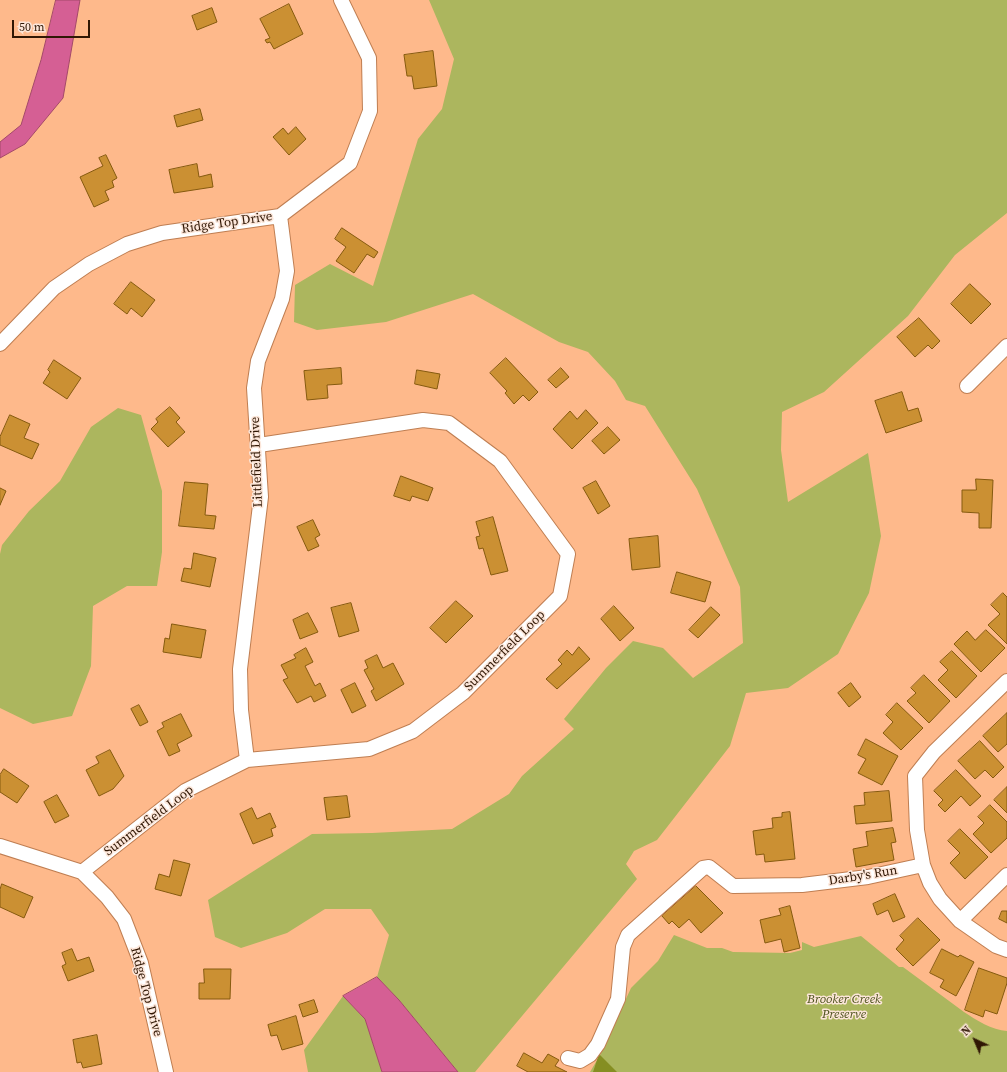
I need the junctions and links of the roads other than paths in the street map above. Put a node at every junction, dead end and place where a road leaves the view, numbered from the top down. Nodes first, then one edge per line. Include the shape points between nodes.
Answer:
1 (341, 0) edge
2 (280, 216) junction
3 (0, 344) edge
4 (1007, 346) edge
5 (967, 386) dead end
6 (259, 445) junction
7 (1007, 682) edge
8 (247, 760) junction
9 (0, 846) edge
10 (923, 865) junction
11 (82, 872) junction
12 (1007, 876) edge
13 (960, 921) junction
14 (1007, 950) edge
15 (568, 1058) dead end
16 (166, 1072) edge

1 - 2 street, Ridge Top Drive via 369,58 370,111 350,163
2 - 3 street, Ridge Top Drive via 162,233 127,244 89,264 54,288
2 - 6 street, Littlefield Drive via 287,271 282,299 258,361 254,388
4 - 5 street
6 - 8 street, Littlefield Drive via 261,497 240,669 241,710
6 - 8 street, Summerfield Loop via 423,420 449,423 500,461 568,554 560,596 463,693 413,731 369,748
7 - 10 street via 934,752 915,776 917,830
8 - 11 street, Summerfield Loop via 185,791
9 - 11 street, Ridge Top Drive
10 - 13 street via 940,900
10 - 15 street, Darby's Run via 868,877 802,885 733,886 709,867 703,868 628,935 623,947 618,999 598,1044 590,1055 580,1061
11 - 16 street, Ridge Top Drive via 124,919 141,963
12 - 13 street
13 - 14 street via 996,946

